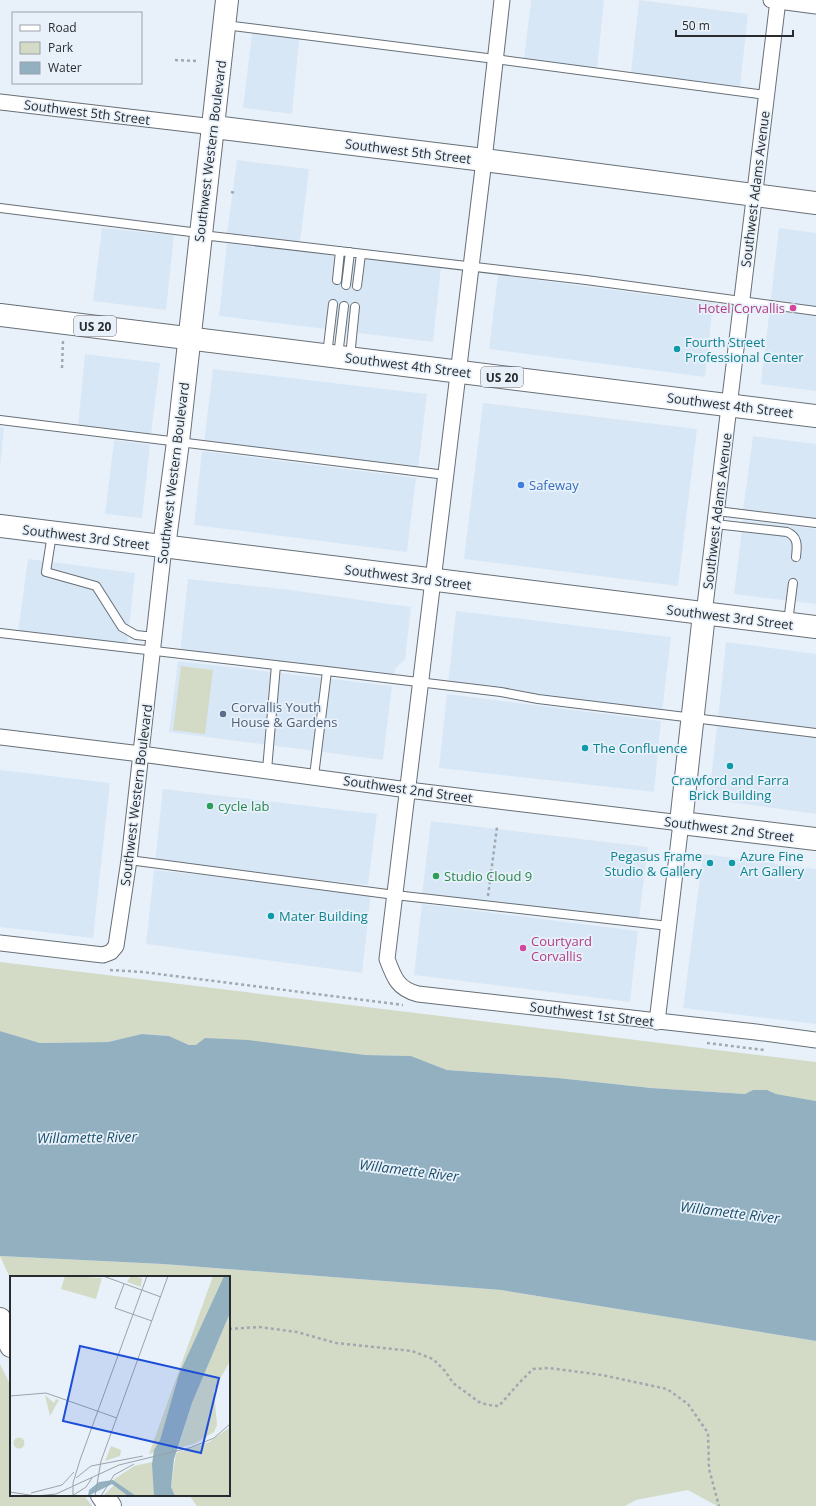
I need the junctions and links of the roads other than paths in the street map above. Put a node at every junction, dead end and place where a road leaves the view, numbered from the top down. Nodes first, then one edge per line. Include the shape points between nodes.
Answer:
1 (227, 0) edge
2 (502, 0) edge
3 (776, 0) edge
4 (816, 6) edge
5 (224, 25) junction
6 (495, 59) junction
7 (766, 95) junction
8 (0, 102) edge
9 (214, 127) junction
10 (484, 160) junction
11 (755, 194) junction
12 (816, 203) edge
13 (0, 208) edge
14 (200, 234) junction
15 (340, 251) junction
16 (350, 252) junction
17 (361, 254) junction
18 (471, 267) junction
19 (337, 280) dead end
20 (346, 285) dead end
21 (357, 286) dead end
22 (742, 302) junction
23 (333, 304) dead end
24 (344, 306) dead end
25 (355, 307) dead end
26 (816, 311) edge
27 (0, 314) edge
28 (189, 338) junction
29 (338, 357) junction
30 (458, 372) junction
31 (730, 405) junction
32 (816, 416) edge
33 (0, 420) edge
34 (178, 442) junction
35 (446, 475) junction
36 (716, 517) junction
37 (816, 524) edge
38 (0, 526) edge
39 (52, 533) junction
40 (164, 547) junction
41 (796, 557) dead end
42 (434, 581) junction
43 (793, 583) dead end
44 (704, 614) junction
45 (788, 624) junction
46 (816, 627) edge
47 (0, 633) edge
48 (153, 644) junction
49 (276, 665) junction
50 (327, 671) junction
51 (421, 683) junction
52 (692, 718) junction
53 (816, 732) edge
54 (0, 738) edge
55 (141, 754) junction
56 (267, 770) junction
57 (314, 776) junction
58 (408, 790) junction
59 (681, 823) junction
60 (816, 839) edge
61 (129, 860) junction
62 (395, 895) junction
63 (669, 926) junction
64 (0, 943) edge
65 (658, 1022) junction
66 (816, 1040) edge
67 (0, 1319) edge
68 (0, 1325) edge
69 (0, 1332) edge
70 (10, 1345) edge
71 (10, 1346) edge
72 (10, 1347) edge
73 (103, 1496) edge
74 (110, 1506) edge

1 - 5 main road, Southwest Western Boulevard
2 - 6 street
3 - 4 street
3 - 7 street, Southwest Adams Avenue
5 - 6 lane
5 - 9 main road, Southwest Western Boulevard
6 - 7 lane
6 - 10 street
7 - 11 street, Southwest Adams Avenue
8 - 9 street, Southwest 5th Street
9 - 10 main road, Southwest 5th Street
9 - 14 main road, Southwest Western Boulevard
10 - 11 main road, Southwest 5th Street
10 - 18 street
11 - 12 main road, Southwest 5th Street
11 - 22 street, Southwest Adams Avenue
13 - 14 lane
14 - 15 lane
14 - 28 main road, Southwest Western Boulevard
15 - 16 lane
15 - 19 lane
16 - 17 lane
16 - 20 lane
17 - 18 lane
17 - 21 lane
18 - 22 lane
18 - 30 street
22 - 26 lane
22 - 31 street, Southwest Adams Avenue
23 - 29 lane
24 - 29 lane
25 - 29 lane
27 - 28 main road, Southwest 4th Street / US 20
28 - 29 main road, Southwest 4th Street / US 20
28 - 34 main road, Southwest Western Boulevard
29 - 30 main road, Southwest 4th Street / US 20
30 - 31 main road, Southwest 4th Street / US 20
30 - 35 street
31 - 32 main road, Southwest 4th Street / US 20
31 - 36 street, Southwest Adams Avenue
33 - 34 lane
34 - 35 lane
34 - 40 main road, Southwest Western Boulevard
35 - 42 street
36 - 37 lane
36 - 41 lane via 792,534 796,538
36 - 44 street, Southwest Adams Avenue
38 - 39 main road, Southwest 3rd Street
39 - 40 main road, Southwest 3rd Street
39 - 48 lane via 46,572 96,586 122,627
40 - 42 main road, Southwest 3rd Street
40 - 48 street, Southwest Western Boulevard
42 - 44 main road, Southwest 3rd Street
42 - 51 street
43 - 45 lane
44 - 45 main road, Southwest 3rd Street
44 - 52 main road, Southwest Adams Avenue
45 - 46 main road, Southwest 3rd Street
47 - 48 lane
48 - 49 lane
48 - 55 street, Southwest Western Boulevard
49 - 50 lane
49 - 56 lane
50 - 51 lane
50 - 57 lane
51 - 52 lane
51 - 58 street
52 - 53 lane
52 - 59 main road, Southwest Adams Avenue
54 - 55 street, Southwest 2nd Street
55 - 56 street, Southwest 2nd Street
55 - 61 street, Southwest Western Boulevard
56 - 57 street, Southwest 2nd Street
57 - 58 street, Southwest 2nd Street
58 - 59 street, Southwest 2nd Street
58 - 62 street
59 - 60 main road, Southwest 2nd Street
59 - 63 street, Southwest Adams Avenue
61 - 62 lane
61 - 64 street, Southwest Western Boulevard via 116,946 111,952 103,955
62 - 63 lane
62 - 65 street, Southwest 1st Street via 387,959 393,976 399,985 409,992
63 - 65 street, Southwest Adams Avenue
65 - 66 street, Southwest 1st Street
67 - 70 main road
68 - 71 main road
69 - 72 main road
73 - 74 main road

